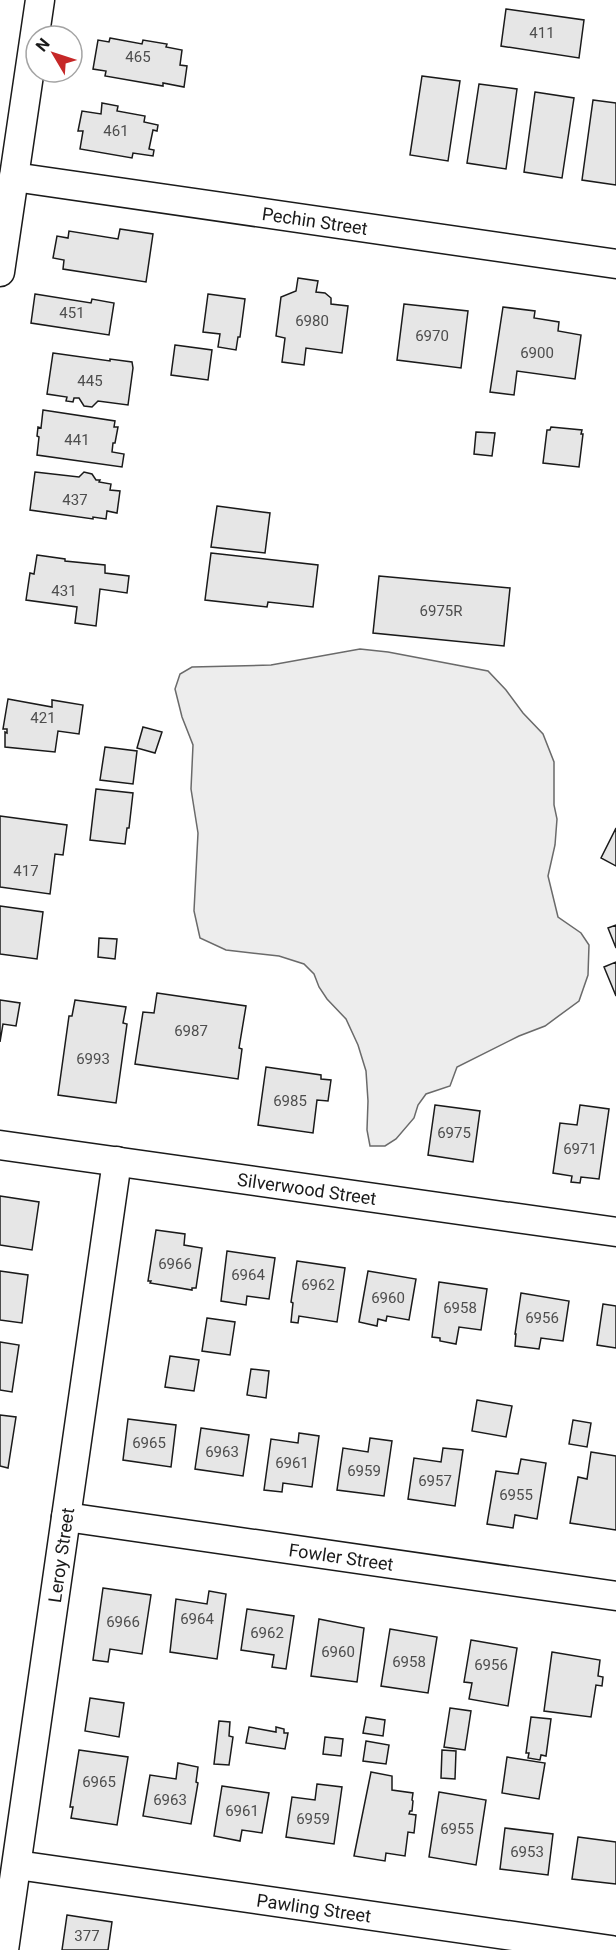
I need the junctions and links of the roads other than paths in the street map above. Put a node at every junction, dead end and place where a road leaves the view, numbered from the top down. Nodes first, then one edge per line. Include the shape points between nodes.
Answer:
1 (40, 0) edge
2 (14, 177) junction
3 (616, 264) edge
4 (0, 272) edge
5 (0, 1144) edge
6 (117, 1161) junction
7 (616, 1232) edge
8 (66, 1517) junction
9 (616, 1596) edge
10 (16, 1864) junction
11 (4, 1950) edge
12 (611, 1950) edge

1 - 2 street
2 - 3 street, Pechin Street
2 - 4 street
5 - 6 street, Silverwood Street
6 - 7 street, Silverwood Street
6 - 8 street, Leroy Street
8 - 9 street, Fowler Street
8 - 10 street, Leroy Street
10 - 11 street, Leroy Street
10 - 12 street, Pawling Street

